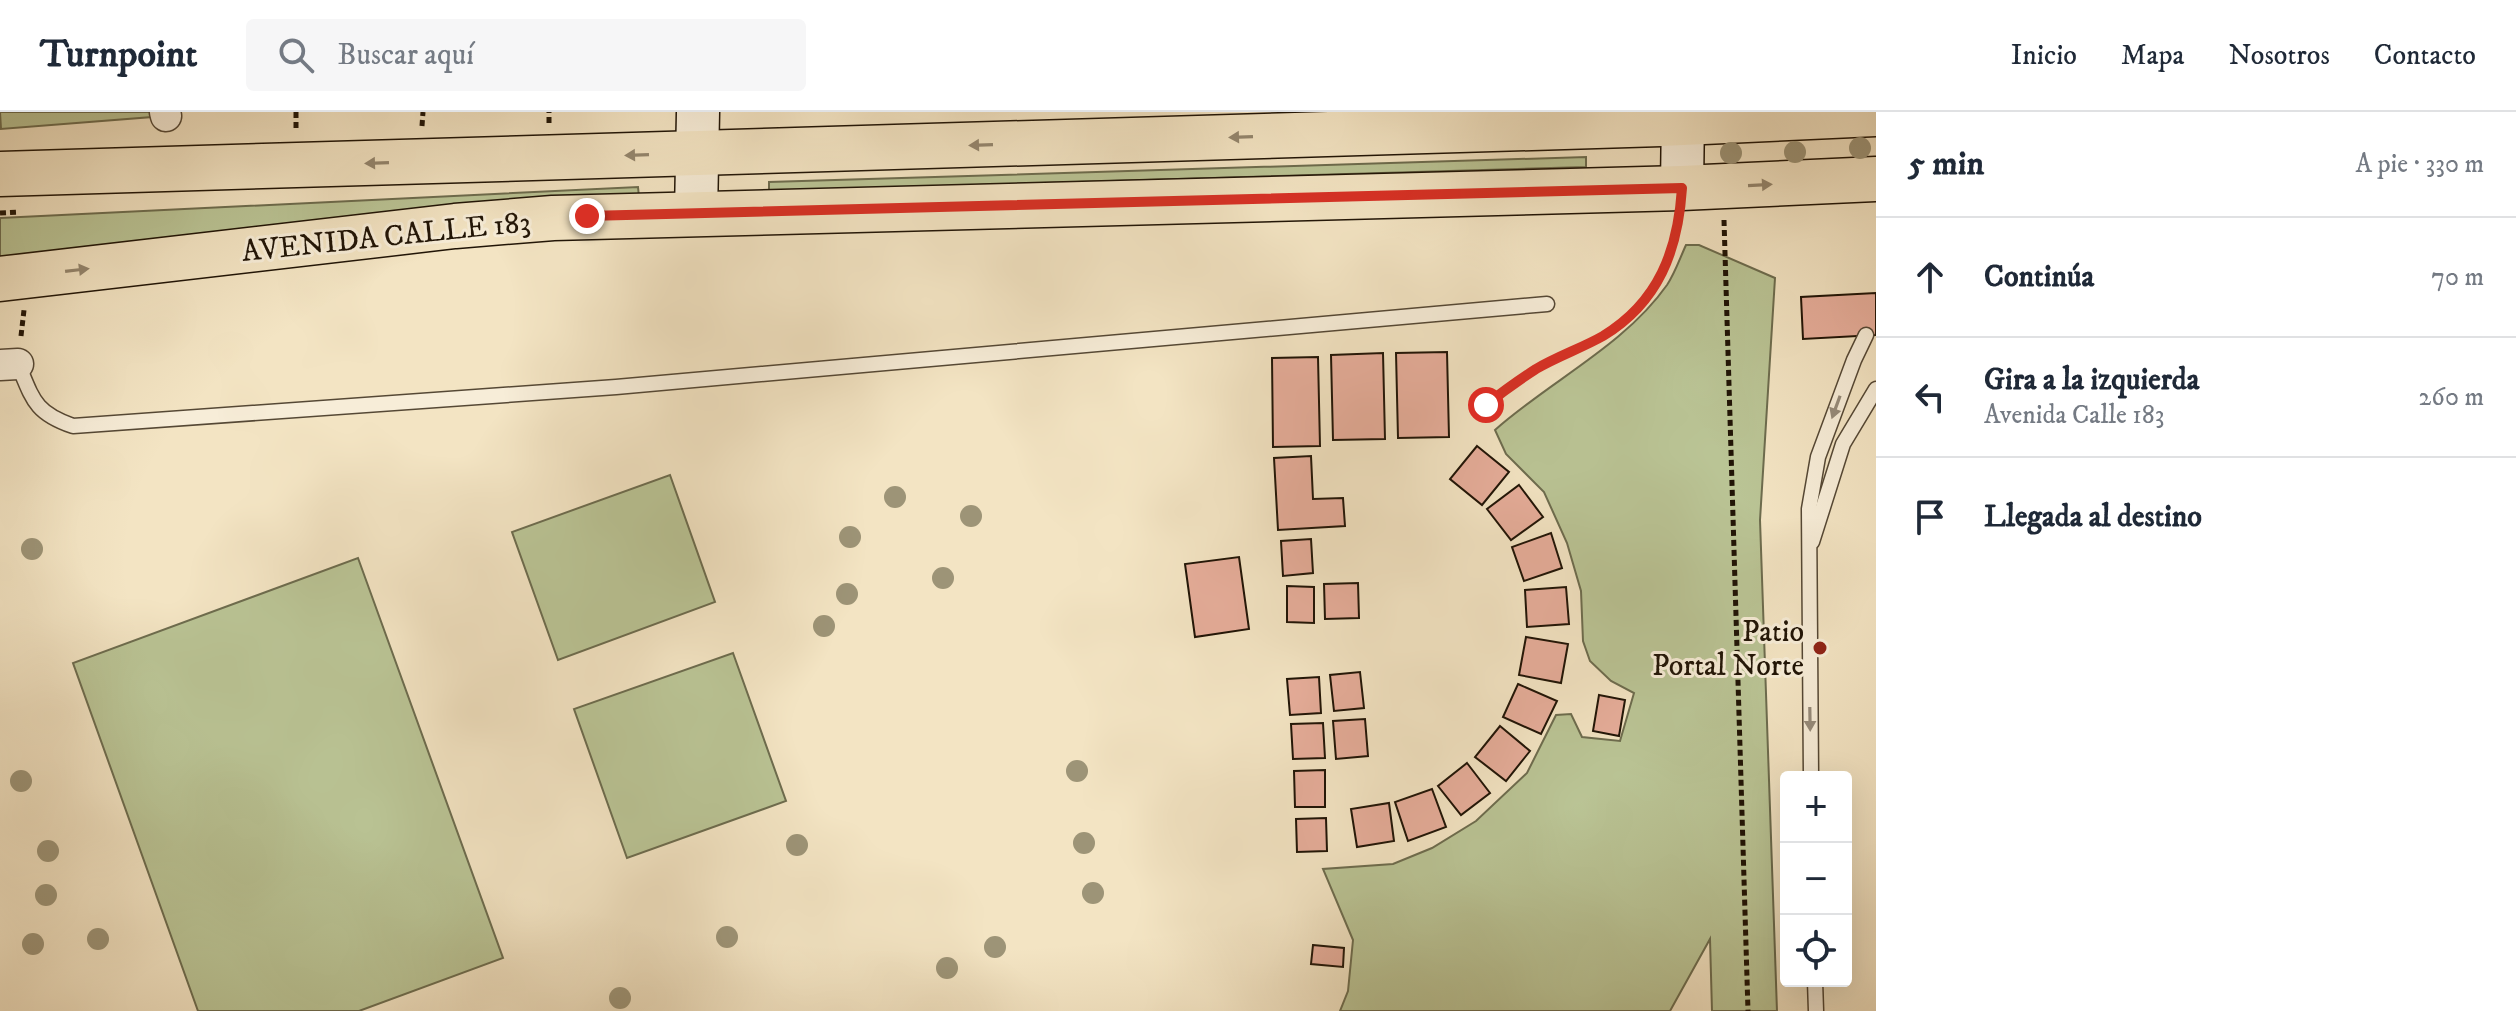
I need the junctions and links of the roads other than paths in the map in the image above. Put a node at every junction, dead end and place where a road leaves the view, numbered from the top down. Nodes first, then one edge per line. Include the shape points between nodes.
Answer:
1 (1876, 114) edge
2 (1683, 118) edge
3 (698, 133) edge
4 (166, 169) junction
5 (0, 174) edge
6 (1876, 179) edge
7 (1702, 187) junction
8 (0, 200) edge
9 (696, 214) junction
10 (14, 278) edge
11 (1547, 304) dead end
12 (1866, 335) dead end
13 (9, 365) edge
14 (1876, 389) edge
15 (1808, 556) junction
16 (1811, 771) edge
17 (1815, 987) edge
18 (1816, 1011) edge

1 - 2 main road, AVENIDA CALLE 183
2 -> 3 main road, AVENIDA CALLE 183
2 - 7 street
3 -> 4 main road, AVENIDA CALLE 183
3 - 9 street
4 - 5 main road, AVENIDA CALLE 183
4 - 8 main road
7 -> 6 main road, AVENIDA CALLE 183
7 - 9 main road, AVENIDA CALLE 183
10 -> 9 main road, AVENIDA CALLE 183 via 481,224
11 - 13 lane via 616,387 73,426 49,418
12 -> 15 lane via 1818,457
14 - 15 lane via 1843,444
15 -> 16 lane
17 - 18 lane

